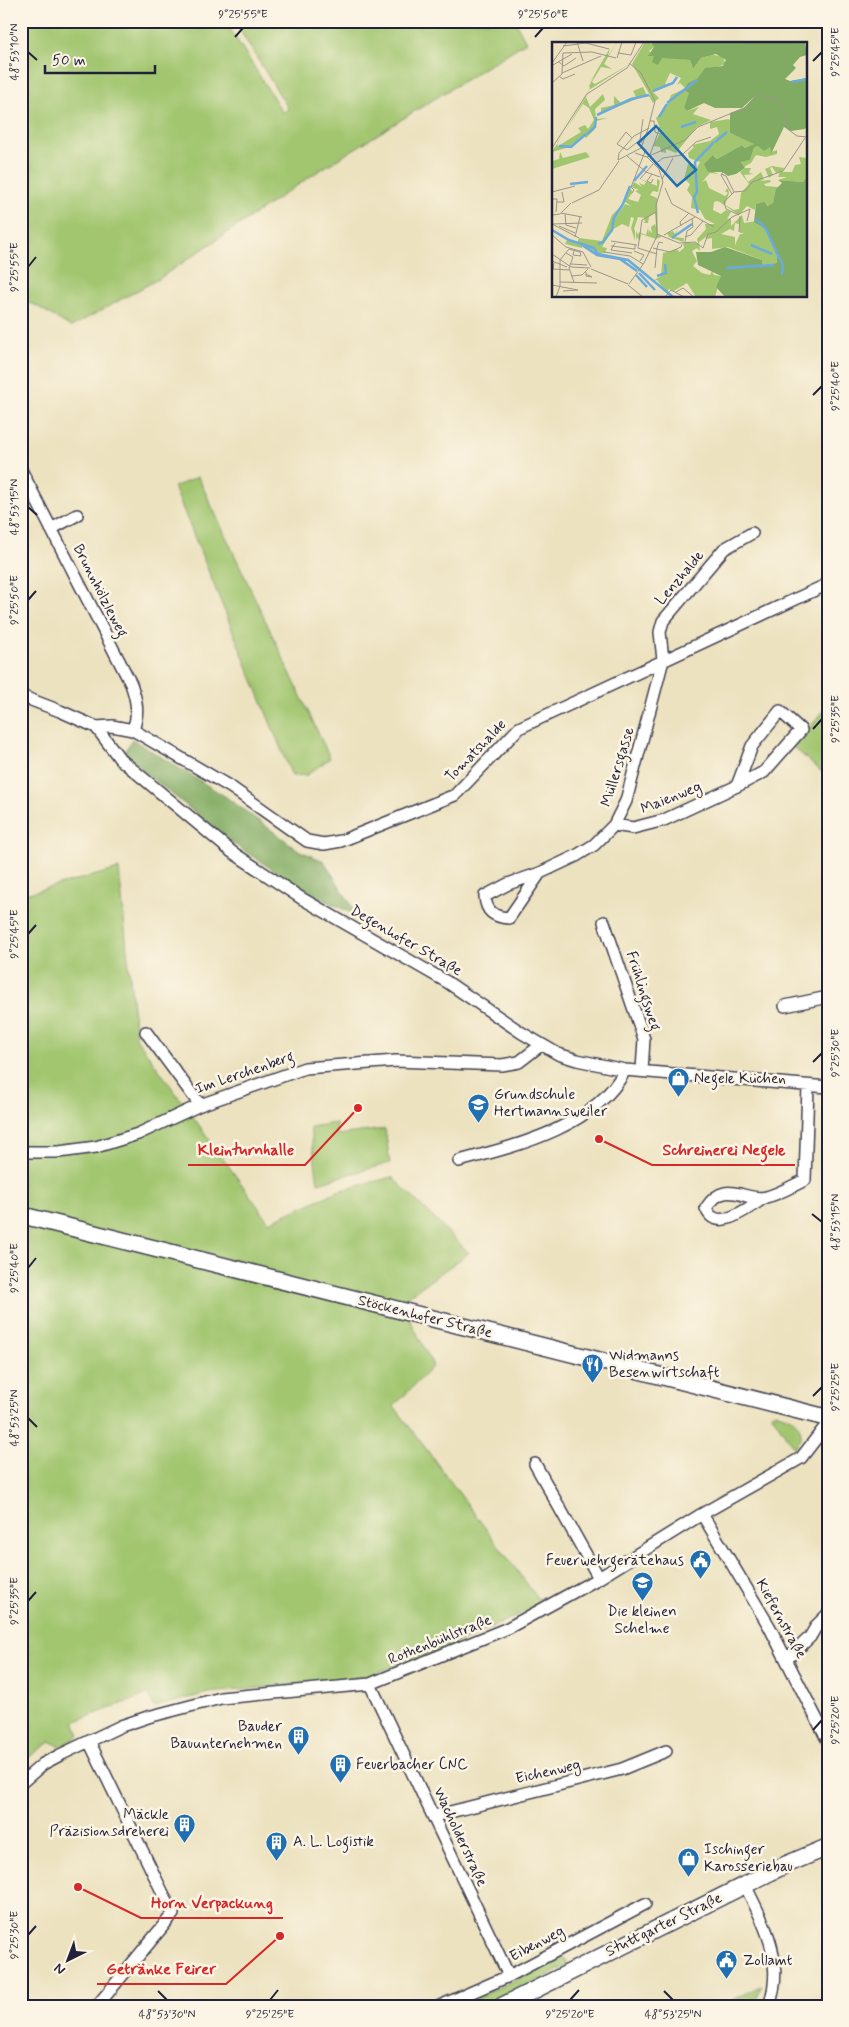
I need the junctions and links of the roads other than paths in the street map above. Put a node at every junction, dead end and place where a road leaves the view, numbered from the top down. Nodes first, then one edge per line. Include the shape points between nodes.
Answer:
1 (21, 470) edge
2 (77, 515) dead end
3 (52, 529) junction
4 (752, 532) dead end
5 (828, 584) edge
6 (663, 660) junction
7 (21, 696) edge
8 (96, 727) junction
9 (133, 730) junction
10 (737, 786) junction
11 (614, 825) junction
12 (540, 873) junction
13 (604, 922) dead end
14 (828, 997) edge
15 (785, 1006) dead end
16 (146, 1032) dead end
17 (541, 1045) junction
18 (625, 1070) junction
19 (642, 1071) junction
20 (808, 1086) junction
21 (828, 1086) edge
22 (200, 1105) junction
23 (21, 1152) edge
24 (459, 1161) dead end
25 (764, 1198) dead end
26 (21, 1216) edge
27 (828, 1418) edge
28 (828, 1422) edge
29 (535, 1464) dead end
30 (702, 1514) junction
31 (599, 1578) junction
32 (828, 1614) edge
33 (786, 1659) junction
34 (370, 1684) junction
35 (89, 1741) junction
36 (828, 1742) edge
37 (666, 1751) dead end
38 (21, 1783) edge
39 (434, 1816) junction
40 (828, 1848) edge
41 (744, 1886) junction
42 (645, 1904) dead end
43 (509, 1976) junction
44 (97, 2006) edge
45 (440, 2006) edge
46 (502, 2006) edge
47 (769, 2006) edge

1 - 3 street, Brunnhölzleweg
2 - 3 street
3 - 9 street, Brunnhölzleweg via 131,684 137,703
4 - 6 street, Lenzhalde via 724,549 663,621 660,632
5 - 6 street, Tomatshalde
6 - 9 street, Tomatshalde via 519,728 455,795 341,841 324,844 307,841 232,788
6 - 11 street, Müllersgasse via 626,801
7 - 8 street, Degenhofer Straße
8 - 9 street, Tomatshalde
8 - 17 street, Degenhofer Straße via 120,759 232,852 301,898 448,982
10 - 10 street, Maienweg via 752,746 780,711 801,730 764,772
10 - 11 street, Maienweg via 664,820 633,828
11 - 12 street, Müllersgasse via 594,845
12 - 12 street, Müllersgasse via 508,918 490,913 485,896
13 - 19 street, Frühlingsweg via 644,1039
14 - 15 street
16 - 22 street
17 - 18 street, Degenhofer Straße via 577,1060
17 - 22 street, Im Lerchenberg via 519,1062 502,1065 396,1061 304,1068
18 - 19 street, Degenhofer Straße
18 - 24 street via 616,1086 576,1118 552,1132 516,1146
19 - 20 street, Degenhofer Straße
20 - 21 street, Degenhofer Straße
20 - 25 street via 805,1180
22 - 23 street, Im Lerchenberg via 138,1134 96,1147 59,1152
26 - 27 main road, Stöckenhofer Straße
28 - 30 street, Rothenbühlstraße via 801,1458
29 - 31 street
30 - 31 street, Rothenbühlstraße
30 - 33 street, Kiefernstraße
31 - 34 street, Rothenbühlstraße via 508,1628
32 - 33 street via 810,1637
33 - 36 street, Kiefernstraße
34 - 35 street, Rothenbühlstraße via 222,1698 148,1717
34 - 39 street, Wacholderstraße
35 - 38 street, Rothenbühlstraße via 43,1764
35 - 44 street via 173,1914
37 - 39 street, Eichenweg via 622,1769
39 - 43 street, Wacholderstraße
40 - 41 main road, Stuttgarter Straße
41 - 46 main road, Stuttgarter Straße
41 - 47 street via 772,1943 776,1966 774,1993
42 - 43 street, Eibenweg
43 - 45 street, Eibenweg

